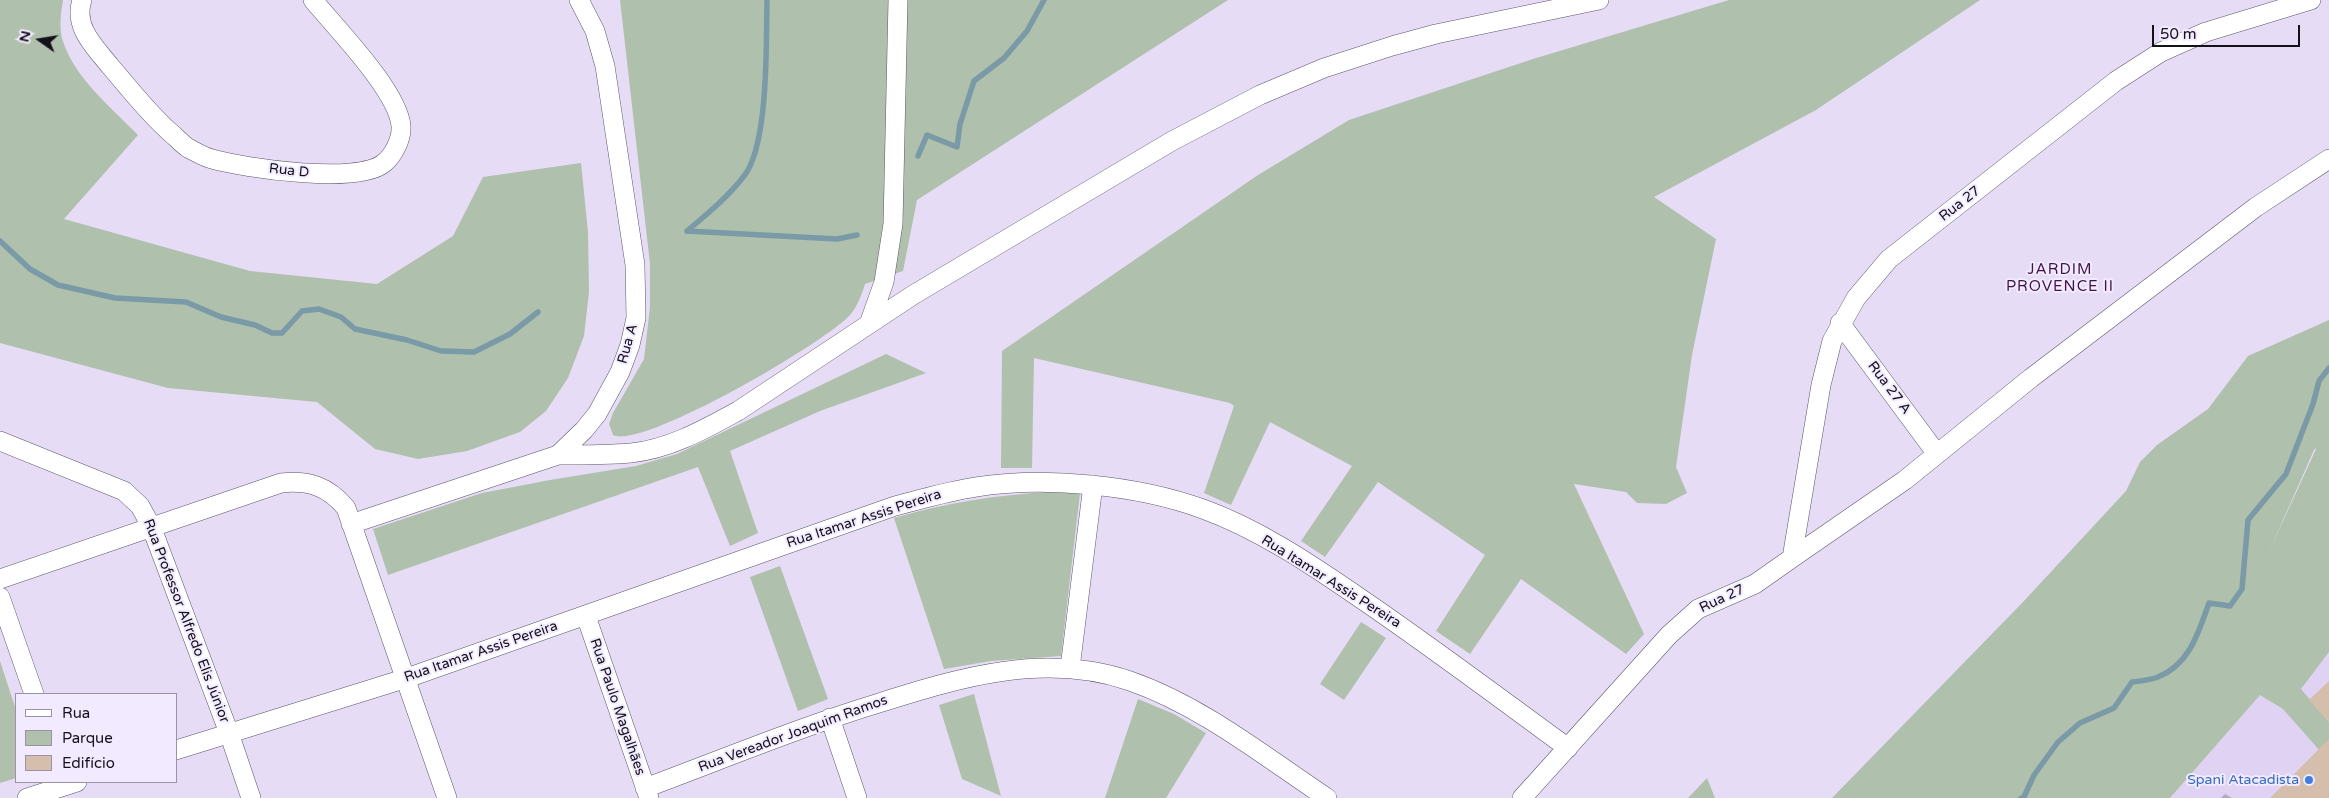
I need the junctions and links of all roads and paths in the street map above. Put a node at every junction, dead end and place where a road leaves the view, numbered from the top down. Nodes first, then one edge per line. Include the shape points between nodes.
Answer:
1 (82, 0) edge
2 (313, 0) edge
3 (580, 0) edge
4 (898, 0) edge
5 (1598, 0) edge
6 (2311, 0) edge
7 (2329, 159) edge
8 (1840, 323) junction
9 (869, 324) junction
10 (0, 441) edge
11 (1937, 454) junction
12 (558, 455) junction
13 (1093, 485) junction
14 (351, 524) junction
15 (151, 526) junction
16 (1792, 558) junction
17 (0, 579) edge
18 (0, 597) edge
19 (586, 616) junction
20 (1070, 668) junction
21 (407, 678) junction
22 (34, 693) edge
23 (830, 718) junction
24 (229, 733) junction
25 (1568, 748) junction
26 (178, 749) edge
27 (70, 787) edge
28 (647, 793) edge
29 (27, 798) edge
30 (251, 798) edge
31 (447, 798) edge
32 (857, 798) edge
33 (1327, 798) edge
34 (1522, 798) edge

1 - 2 street, Rua D via 80,21 87,38 150,114 186,147 211,159 273,170 332,175 362,172 383,164 396,147 401,127 394,105 373,73
3 - 12 street, Rua A via 595,31 605,66 635,265 636,318 630,345 609,395 584,430
4 - 9 street via 893,224 884,282
5 - 9 street via 1436,34 1292,81 1172,141
6 - 8 street, Rua 27 via 2183,41 2116,81 1889,259 1861,291
7 - 11 street, Rua 27 via 2200,248
8 - 11 street, Rua 27 A
8 - 16 street, Rua 27 via 1821,385
9 - 12 street via 738,411 691,436 632,453
10 - 15 street, Rua Professor Alfredo Elis Júnior via 124,491 140,506
11 - 16 street, Rua 27 via 1876,502
12 - 14 street, Rua A
13 - 19 street, Rua Itamar Assis Pereira via 1012,483 940,494 854,519
13 - 20 street
13 - 25 street, Rua Itamar Assis Pereira via 1167,498 1204,509 1291,552 1404,628
14 - 15 street via 346,508 328,490 303,482 281,483
14 - 21 street
15 - 17 street
15 - 24 street, Rua Professor Alfredo Elis Júnior
16 - 25 street, Rua 27 via 1755,584 1698,609 1669,635
18 - 22 street
19 - 21 street, Rua Itamar Assis Pereira
19 - 28 street, Rua Paulo Magalhães
20 - 23 street, Rua Vereador Joaquim Ramos via 1014,670 962,678
20 - 33 street, Rua Vereador Joaquim Ramos via 1128,681 1179,702
21 - 24 street, Rua Itamar Assis Pereira
21 - 31 street
23 - 28 street, Rua Vereador Joaquim Ramos
23 - 32 street
24 - 26 street, Rua Itamar Assis Pereira
24 - 30 street, Rua Professor Alfredo Elis Júnior
25 - 34 street, Rua 27
27 - 29 street

